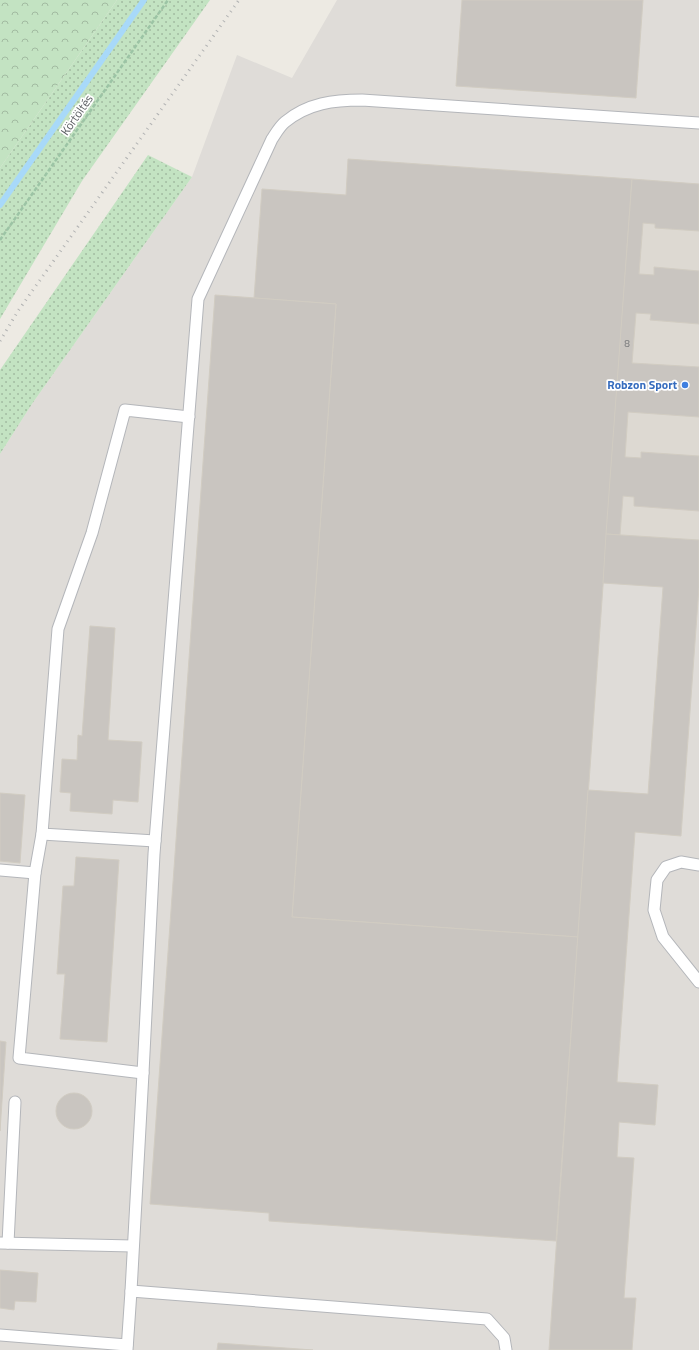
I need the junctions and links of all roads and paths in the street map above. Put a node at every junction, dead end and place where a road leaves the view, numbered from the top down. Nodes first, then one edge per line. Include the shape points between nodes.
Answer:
1 (168, 0) edge
2 (699, 123) edge
3 (0, 240) edge
4 (189, 417) junction
5 (42, 834) junction
6 (155, 841) junction
7 (699, 865) edge
8 (0, 870) edge
9 (35, 873) junction
10 (699, 982) edge
11 (144, 1073) junction
12 (16, 1102) dead end
13 (4, 1243) edge
14 (133, 1246) junction
15 (130, 1291) junction
16 (0, 1335) edge
17 (127, 1348) edge
18 (506, 1350) edge

1 - 3 path, Körtöltés
2 - 4 lane via 362,100 340,100 303,110 285,122 272,139 198,299
4 - 5 lane via 125,410 92,533 58,629
4 - 6 lane
5 - 6 lane
5 - 9 lane
6 - 11 lane
7 - 10 lane via 681,862 666,867 657,880 654,910 663,937
8 - 9 lane
9 - 11 lane via 19,1058
11 - 14 lane
12 - 13 lane
13 - 14 lane
14 - 15 lane
15 - 17 lane
15 - 18 lane via 487,1319 504,1338
16 - 17 lane

